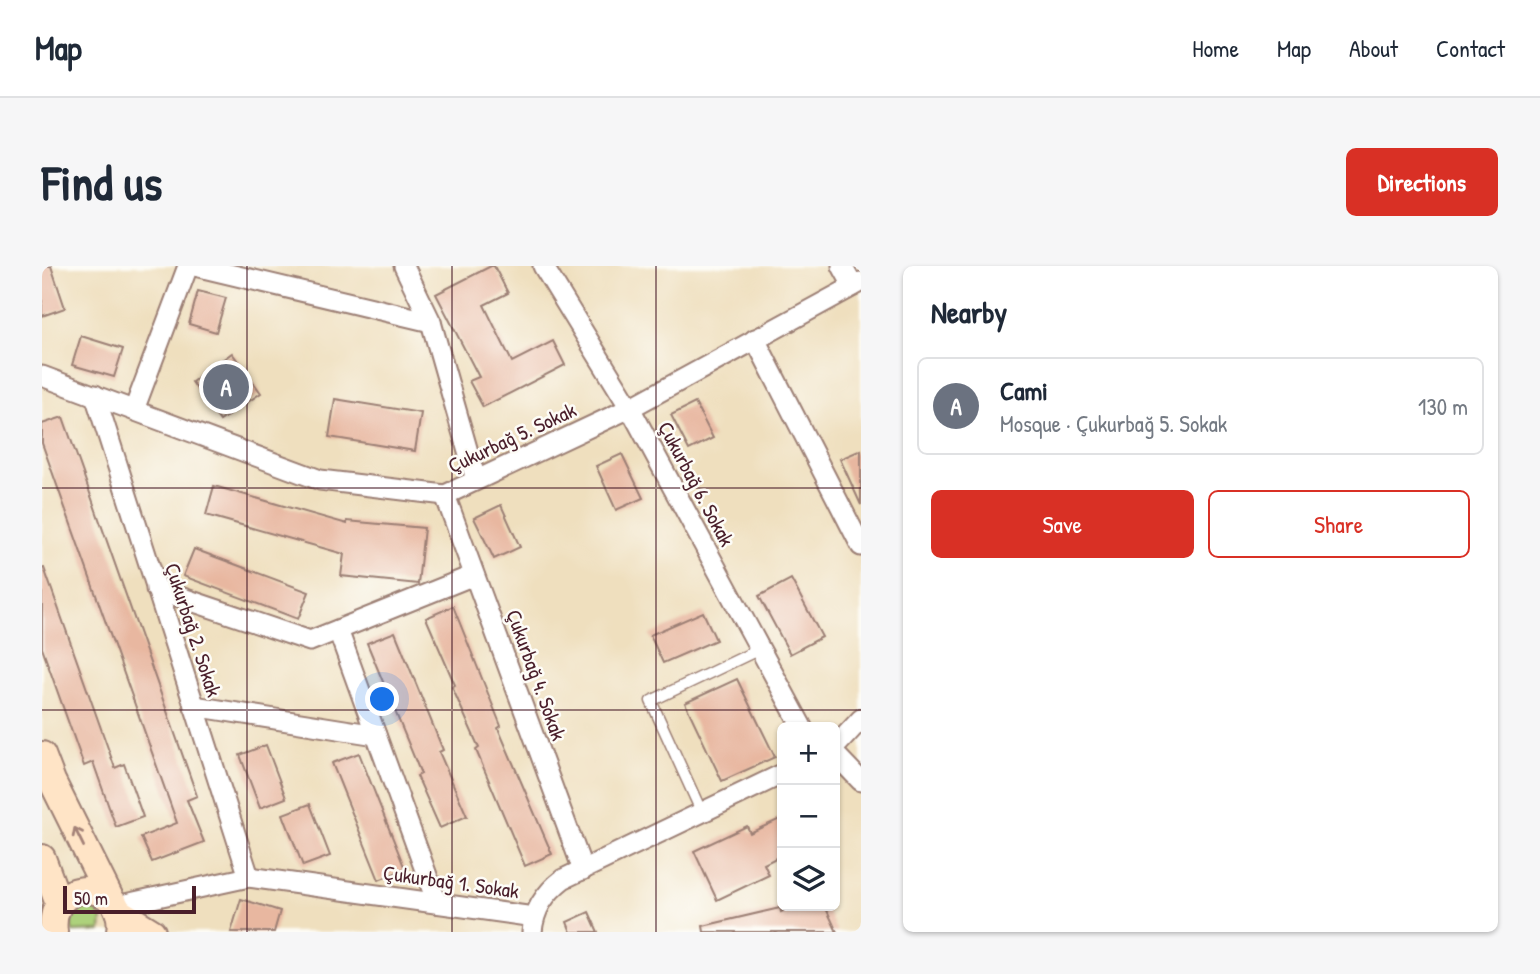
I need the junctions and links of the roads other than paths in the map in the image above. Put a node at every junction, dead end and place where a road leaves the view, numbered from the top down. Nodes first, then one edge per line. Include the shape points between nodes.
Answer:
1 (188, 266) edge
2 (195, 266) edge
3 (404, 266) edge
4 (543, 266) edge
5 (842, 266) edge
6 (857, 284) edge
7 (431, 322) junction
8 (755, 339) junction
9 (42, 376) edge
10 (95, 395) junction
11 (629, 408) junction
12 (134, 410) junction
13 (476, 481) junction
14 (445, 495) junction
15 (855, 520) edge
16 (861, 546) edge
17 (474, 575) junction
18 (156, 589) junction
19 (338, 630) junction
20 (760, 649) junction
21 (194, 706) junction
22 (861, 719) edge
23 (799, 722) edge
24 (376, 735) junction
25 (840, 742) edge
26 (42, 755) edge
27 (840, 759) edge
28 (777, 776) edge
29 (861, 780) edge
30 (702, 813) junction
31 (42, 858) edge
32 (583, 870) junction
33 (249, 877) junction
34 (437, 903) junction
35 (116, 912) edge
36 (52, 915) edge
37 (533, 924) edge
38 (152, 932) edge

1 - 12 street
2 - 7 street
3 - 7 street
4 - 11 street, Çukurbağ 6. Sokak
5 - 6 street
6 - 8 street, Çukurbağ 5. Sokak
7 - 13 street
8 - 11 street, Çukurbağ 5. Sokak
8 - 15 street
9 - 10 street, Çukurbağ 5. Sokak
10 - 12 street, Çukurbağ 5. Sokak
10 - 18 street, Çukurbağ 2. Sokak
11 - 13 street, Çukurbağ 5. Sokak
11 - 20 street, Çukurbağ 6. Sokak
12 - 14 street, Çukurbağ 5. Sokak via 320,480
13 - 14 street, Çukurbağ 5. Sokak
14 - 17 street, Çukurbağ 4. Sokak
15 - 16 street
17 - 19 street
17 - 32 street, Çukurbağ 4. Sokak
18 - 19 street via 310,641
18 - 21 street, Çukurbağ 2. Sokak
19 - 24 street
20 - 23 street, Çukurbağ 6. Sokak
20 - 30 lane via 651,701
21 - 24 street
21 - 33 street, Çukurbağ 2. Sokak
22 - 25 street
24 - 34 street
35 -> 26 main road
27 - 29 street
28 - 30 street, Çukurbağ 1. Sokak
30 - 32 street, Çukurbağ 1. Sokak
31 - 36 main road
32 - 37 street, Çukurbağ 1. Sokak via 553,887
33 - 34 street, Çukurbağ 1. Sokak
33 - 35 street, Çukurbağ 1. Sokak
34 - 37 street, Çukurbağ 1. Sokak
35 - 36 main road via 102,893 83,890 73,892
35 - 38 main road

